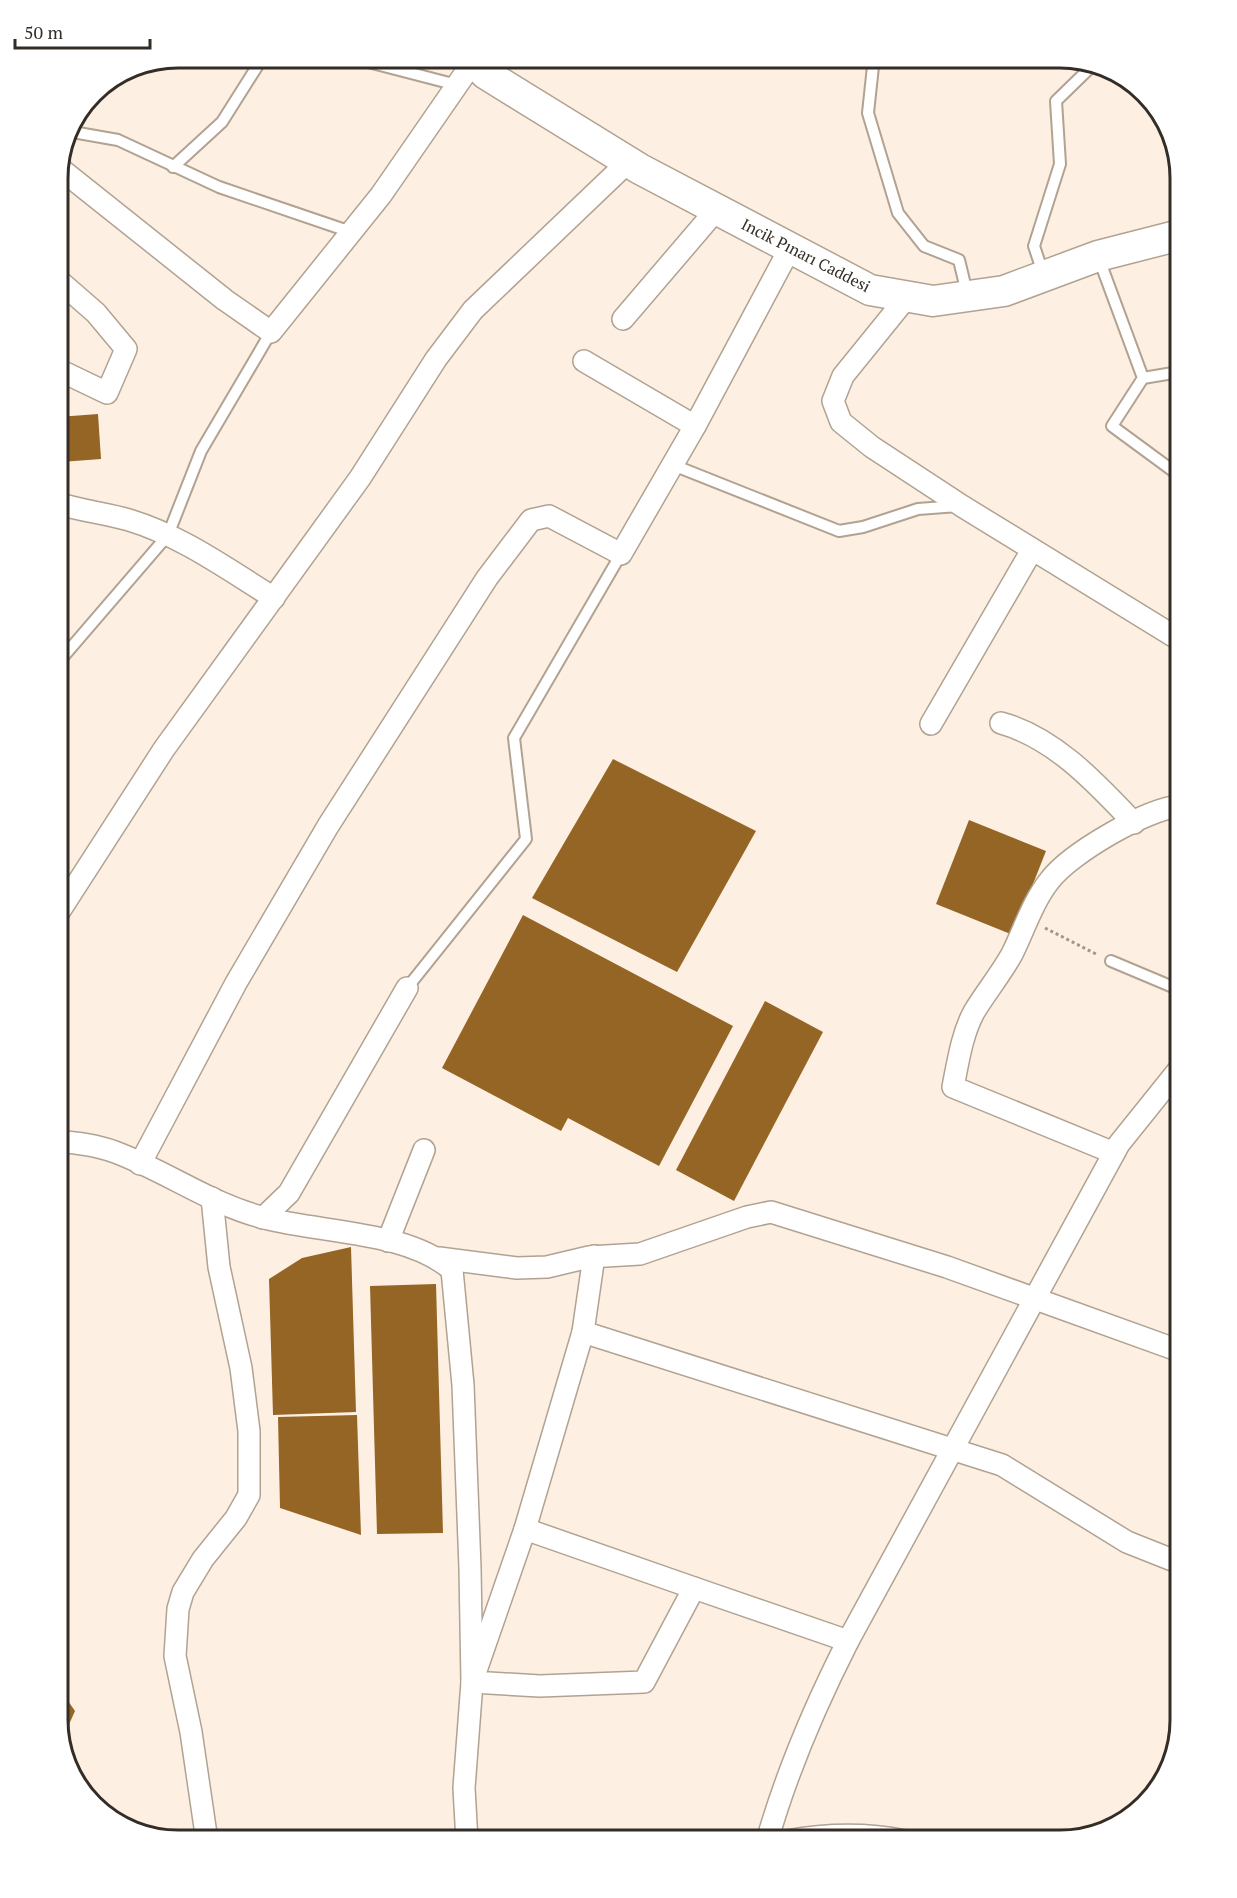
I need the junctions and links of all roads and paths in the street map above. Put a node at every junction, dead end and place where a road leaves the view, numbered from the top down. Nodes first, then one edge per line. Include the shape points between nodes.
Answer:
1 (257, 68) edge
2 (467, 68) edge
3 (873, 68) edge
4 (1087, 71) edge
5 (77, 133) edge
6 (628, 161) junction
7 (173, 167) junction
8 (68, 175) edge
9 (717, 209) junction
10 (351, 232) junction
11 (1170, 238) edge
12 (790, 248) junction
13 (1098, 256) junction
14 (1044, 276) junction
15 (68, 289) edge
16 (968, 296) junction
17 (907, 297) junction
18 (623, 319) dead end
19 (272, 332) junction
20 (584, 361) dead end
21 (68, 374) edge
22 (1170, 374) edge
23 (1143, 378) junction
24 (695, 426) junction
25 (673, 465) junction
26 (1170, 469) edge
27 (962, 506) junction
28 (68, 507) edge
29 (168, 535) junction
30 (1032, 550) junction
31 (621, 554) junction
32 (274, 598) junction
33 (1170, 634) edge
34 (68, 651) edge
35 (1001, 723) dead end
36 (931, 724) dead end
37 (1170, 810) edge
38 (1134, 823) junction
39 (68, 898) edge
40 (1029, 920) junction
41 (1111, 961) joint
42 (1170, 986) edge
43 (406, 988) joint
44 (1170, 1081) edge
45 (68, 1142) edge
46 (424, 1150) dead end
47 (1114, 1153) junction
48 (140, 1164) junction
49 (212, 1198) junction
50 (263, 1218) junction
51 (388, 1241) junction
52 (594, 1256) junction
53 (439, 1258) junction
54 (1035, 1297) junction
55 (583, 1332) junction
56 (1170, 1346) edge
57 (953, 1448) junction
58 (525, 1529) junction
59 (1170, 1559) edge
60 (694, 1588) junction
61 (848, 1641) junction
62 (472, 1682) junction
63 (205, 1830) edge
64 (466, 1830) edge
65 (770, 1830) edge

1 - 7 lane via 222,122
2 - 6 main road, Incik Pınarı Caddesi via 486,74
2 - 10 street via 381,195
3 - 16 lane via 868,113 898,213 924,246 959,260
4 - 14 lane via 1056,101 1060,164 1034,246
5 - 7 lane via 118,140
6 - 9 main road, Incik Pınarı Caddesi
6 - 32 street via 473,310
7 - 10 lane via 219,187
8 - 19 street via 225,300
9 - 12 main road, Incik Pınarı Caddesi
9 - 18 street
10 - 19 street
11 - 13 main road, Incik Pınarı Caddesi
12 - 17 main road, Incik Pınarı Caddesi via 870,290
12 - 24 street
13 - 14 main road, Incik Pınarı Caddesi
13 - 23 lane
14 - 16 main road, Incik Pınarı Caddesi via 1004,291
15 - 21 street via 96,313 126,349 107,393
16 - 17 main road, Incik Pınarı Caddesi via 933,301
17 - 27 street via 843,376 833,401 841,422
19 - 29 lane via 201,451
20 - 24 street
22 - 23 lane
23 - 26 lane via 1112,426
24 - 25 street
25 - 27 lane via 839,531 918,510
25 - 31 street
27 - 30 street
28 - 29 street via 128,520
29 - 32 street
29 - 34 lane
30 - 33 street
30 - 36 street
31 - 43 lane via 514,738 526,839
31 - 48 street via 549,516 531,520 487,578 328,826 236,983
32 - 39 street via 164,749
35 - 38 street via 1024,729 1066,758
37 - 38 street
38 - 40 street via 1072,859 1050,880
40 - 41 path
40 - 47 street via 973,1014 953,1087
41 - 42 lane
43 - 50 street via 289,1192
44 - 47 street
45 - 48 street via 90,1144
46 - 51 street
47 - 54 street
48 - 49 street
49 - 50 street
49 - 63 street via 219,1267 234,1329 249,1431 249,1495 236,1518 202,1559 178,1609 175,1656
50 - 51 street
51 - 53 street via 415,1246
52 - 53 street via 547,1267 517,1268
52 - 54 street via 640,1254 747,1216 771,1212
52 - 55 street
53 - 62 street via 452,1270 463,1385
54 - 56 street
54 - 57 street
55 - 57 street
55 - 58 street
57 - 59 street via 1002,1465 1127,1542
57 - 61 street
58 - 60 street
58 - 62 street
60 - 61 street
60 - 62 street via 644,1682 540,1686
61 - 65 street via 814,1709 780,1793
62 - 64 street via 464,1788

